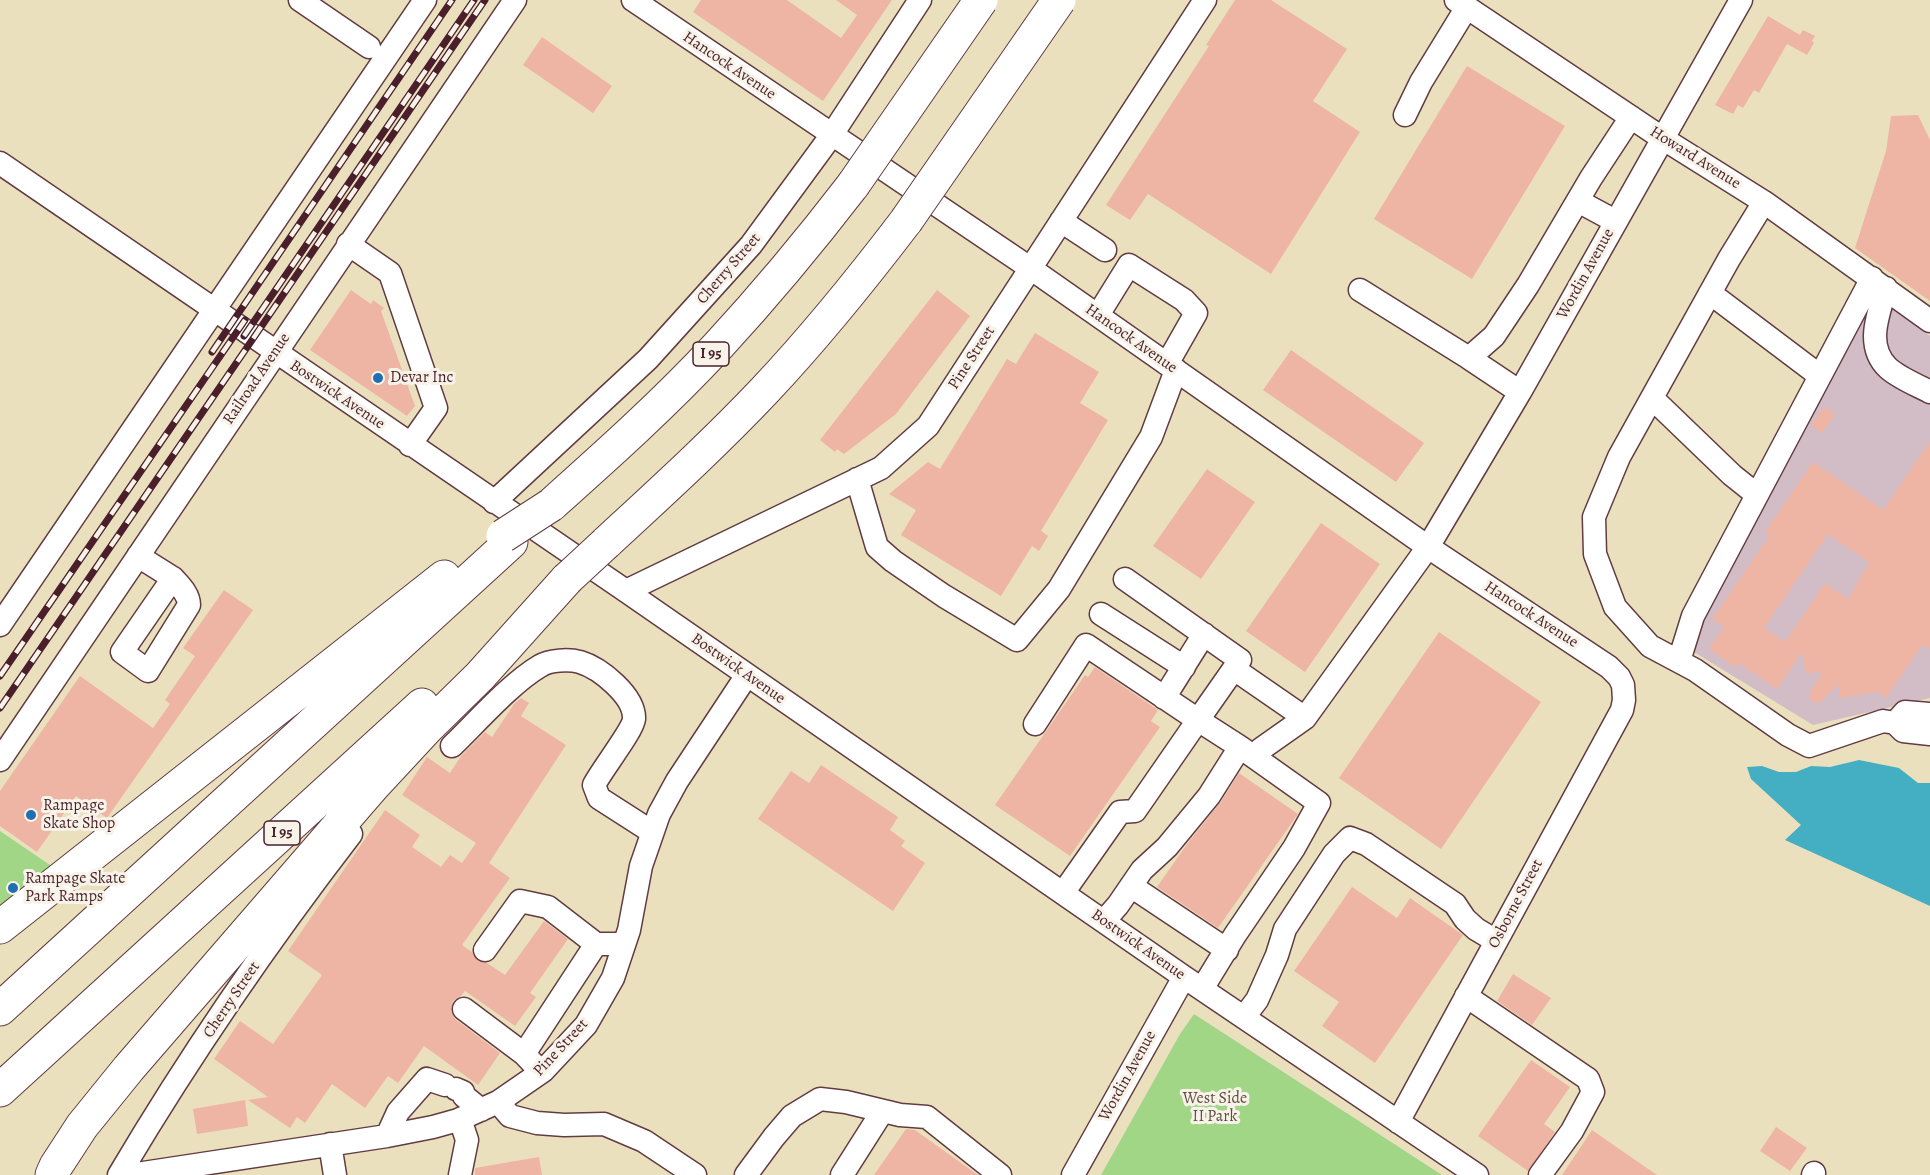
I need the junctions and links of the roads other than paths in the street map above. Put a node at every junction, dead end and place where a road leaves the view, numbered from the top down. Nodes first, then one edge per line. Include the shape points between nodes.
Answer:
1 (300, 0) edge
2 (425, 0) edge
3 (515, 0) edge
4 (633, 0) edge
5 (920, 0) edge
6 (981, 0) edge
7 (1059, 0) edge
8 (1205, 0) edge
9 (1741, 0) edge
10 (1461, 4) edge
11 (369, 47) dead end
12 (1405, 115) dead end
13 (1631, 117) junction
14 (831, 136) junction
15 (1662, 138) junction
16 (0, 163) edge
17 (1578, 201) junction
18 (1764, 202) junction
19 (1061, 221) junction
20 (1615, 221) junction
21 (348, 244) junction
22 (1105, 250) dead end
23 (1030, 268) junction
24 (1879, 283) junction
25 (1360, 290) dead end
26 (1710, 293) junction
27 (216, 309) junction
28 (1098, 315) junction
29 (1930, 321) edge
30 (275, 352) junction
31 (1469, 358) junction
32 (1172, 367) junction
33 (1820, 376) junction
34 (1520, 392) junction
35 (1930, 392) edge
36 (1652, 398) junction
37 (410, 445) junction
38 (857, 479) junction
39 (1757, 495) junction
40 (495, 502) junction
41 (507, 539) junction
42 (1428, 547) junction
43 (138, 555) junction
44 (173, 578) dead end
45 (567, 579) junction
46 (1125, 579) dead end
47 (626, 591) junction
48 (1101, 614) dead end
49 (0, 625) edge
50 (1204, 634) junction
51 (1679, 661) junction
52 (1184, 667) junction
53 (1234, 669) junction
54 (747, 675) junction
55 (1623, 685) joint
56 (1164, 698) junction
57 (1930, 714) edge
58 (1305, 718) junction
59 (1198, 720) junction
60 (1895, 723) junction
61 (1035, 724) dead end
62 (1930, 734) edge
63 (452, 746) dead end
64 (1247, 752) junction
65 (0, 760) edge
66 (353, 831) dead end
67 (652, 832) junction
68 (1131, 886) junction
69 (1063, 893) junction
70 (1104, 921) junction
71 (0, 927) edge
72 (1496, 941) junction
73 (596, 944) junction
74 (624, 944) junction
75 (485, 950) dead end
76 (1227, 950) junction
77 (1193, 983) junction
78 (1466, 996) junction
79 (0, 1009) edge
80 (464, 1009) dead end
81 (1244, 1017) junction
82 (524, 1053) junction
83 (541, 1072) junction
84 (0, 1090) edge
85 (457, 1098) junction
86 (882, 1112) junction
87 (1398, 1122) junction
88 (387, 1136) junction
89 (330, 1144) junction
90 (52, 1175) edge
91 (131, 1175) edge
92 (335, 1175) edge
93 (460, 1175) edge
94 (695, 1175) edge
95 (746, 1175) edge
96 (842, 1175) edge
97 (1000, 1175) edge
98 (1073, 1175) edge
99 (1477, 1175) edge
100 (1540, 1175) edge

1 - 11 street
2 - 27 street
3 - 21 street, Railroad Avenue
4 - 14 street, Hancock Avenue
5 - 14 street, Cherry Street
6 - 41 highway, I 95, bridge via 853,185 793,261 716,348 633,430 551,505
7 - 45 highway, I 95, bridge via 906,222 844,300 766,389
8 - 19 street, Pine Street
9 - 15 street, Wordin Avenue
10 - 12 street
10 - 13 street, Howard Avenue
13 - 15 street, Howard Avenue
13 - 17 street
14 - 23 street, Hancock Avenue
14 - 40 street, Cherry Street via 751,245 687,318 607,399
15 - 18 street, Howard Avenue
15 - 20 street, Wordin Avenue
16 - 27 street, Bostwick Avenue
17 - 20 street
17 - 31 street via 1494,336
18 - 24 street, Howard Avenue
18 - 26 street
19 - 22 street
19 - 23 street, Pine Street
20 - 34 street, Wordin Avenue
21 - 30 street, Railroad Avenue
21 - 37 street via 390,273 436,408
23 - 28 street, Hancock Avenue
23 - 38 street, Pine Street via 928,426 881,468
24 - 29 street, Howard Avenue
24 - 33 street
24 - 35 street via 1875,350 1889,369
25 - 31 street
26 - 33 street
26 - 36 street
27 - 30 street, Bostwick Avenue
27 - 49 street
28 - 32 street, Hancock Avenue
28 - 32 street via 1129,265 1184,300 1196,313
30 - 37 street, Bostwick Avenue
30 - 43 street, Railroad Avenue
31 - 34 street
32 - 38 street via 1151,437 1059,589 1017,640 944,596 877,547
32 - 42 street, Hancock Avenue
33 - 39 street
34 - 42 street, Wordin Avenue
36 - 39 street
36 - 51 street via 1619,457 1594,517 1595,554 1615,607 1650,646
37 - 40 street, Bostwick Avenue
38 - 47 street, Pine Street
39 - 51 street via 1693,616
40 - 47 street, Bostwick Avenue
41 - 71 highway via 462,563
41 - 79 highway
42 - 55 street, Hancock Avenue via 1609,667
42 - 58 street, Wordin Avenue
43 - 44 street
43 - 65 street, Railroad Avenue
45 - 84 highway, I 95 via 423,704
45 - 90 highway via 374,785 129,1068 82,1126
46 - 50 street
47 - 54 street, Bostwick Avenue
48 - 52 street
50 - 52 street
50 - 53 street via 1240,660
51 - 60 street via 1809,746 1883,721
52 - 56 street
53 - 58 street
53 - 59 street
54 - 67 street, Pine Street via 677,781
54 - 69 street, Bostwick Avenue
55 - 72 street, Osborne Street via 1622,710
56 - 59 street
56 - 61 street via 1086,645
57 - 60 street via 1905,712
58 - 64 street, Wordin Avenue via 1261,749
59 - 64 street
59 - 69 street via 1135,811 1120,812
60 - 62 street via 1904,731
63 - 67 street via 541,665 564,660 580,662 606,676 633,710 633,724 601,771 594,785 596,794
64 - 68 street, Wordin Avenue
64 - 76 street, Wordin Avenue via 1319,803
66 - 91 street, Cherry Street via 243,982 163,1102
67 - 74 street, Pine Street
68 - 70 street, Wordin Avenue
68 - 76 street
69 - 70 street, Bostwick Avenue
70 - 77 street, Bostwick Avenue
72 - 78 street, Osborne Street
72 - 81 street via 1465,919 1455,904 1366,844 1350,838 1334,854 1285,929 1257,1000
73 - 74 street
73 - 75 street via 548,907 520,901
73 - 82 street
74 - 83 street, Pine Street via 613,978 586,1025
76 - 77 street, Wordin Avenue
77 - 81 street, Bostwick Avenue
77 - 98 street, Wordin Avenue
78 - 87 street, Osborne Street
78 - 100 street via 1592,1085 1593,1092 1572,1131
80 - 82 street
81 - 87 street, Bostwick Avenue
82 - 83 street
83 - 85 street, Pine Street
85 - 88 street, Pine Street
85 - 88 street via 398,1112
85 - 93 street via 467,1140
85 - 94 street via 537,1123 604,1124 645,1141
86 - 95 street via 846,1101 820,1099 792,1116
86 - 96 street
86 - 97 street via 927,1117
87 - 99 street, Bostwick Avenue
88 - 89 street, Pine Street
89 - 91 street, Pine Street
89 - 92 street

